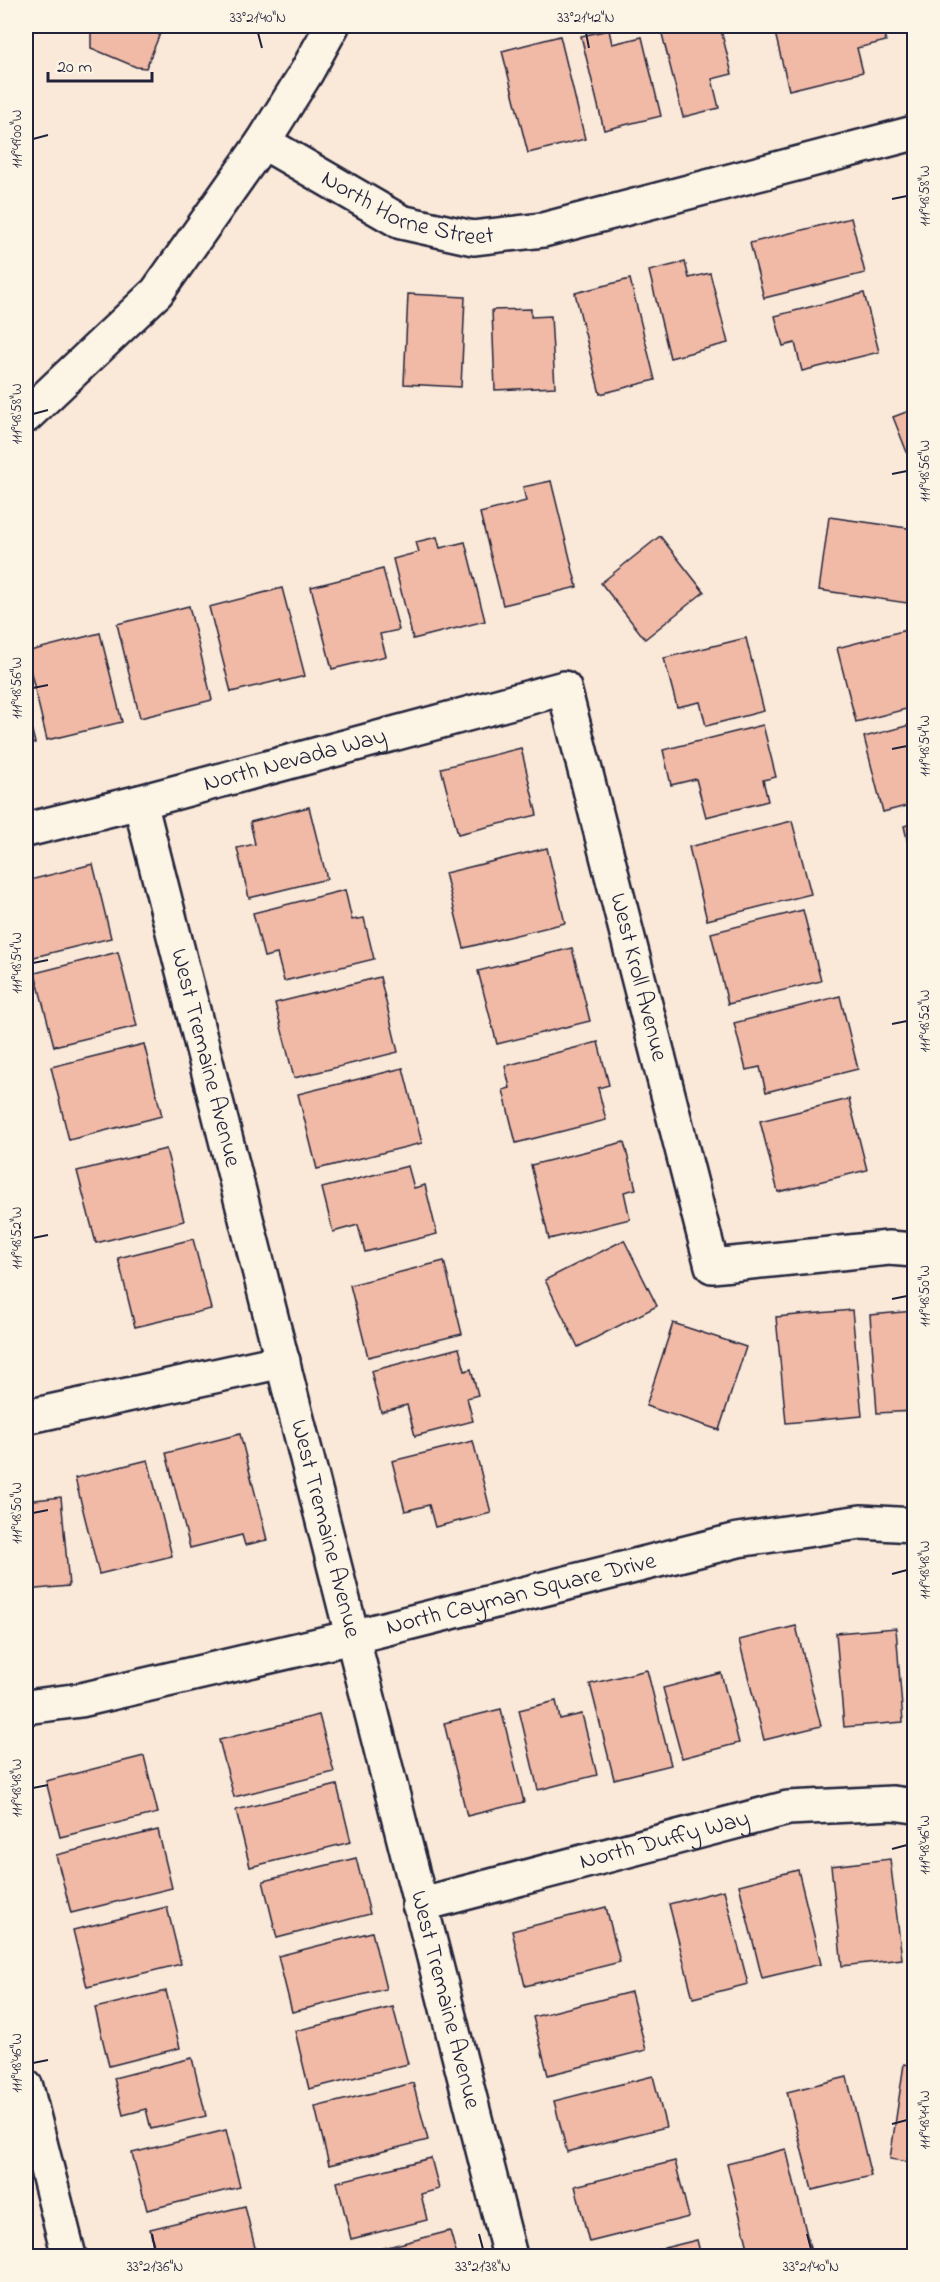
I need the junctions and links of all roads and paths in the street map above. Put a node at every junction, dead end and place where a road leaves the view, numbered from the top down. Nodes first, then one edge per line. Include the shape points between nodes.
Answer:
1 (332, 26) edge
2 (915, 134) edge
3 (263, 142) junction
4 (26, 416) edge
5 (564, 688) joint
6 (140, 802) junction
7 (26, 830) edge
8 (915, 1250) edge
9 (284, 1361) junction
10 (26, 1417) edge
11 (915, 1525) edge
12 (352, 1637) junction
13 (26, 1707) edge
14 (915, 1806) edge
15 (419, 1905) junction
16 (26, 2086) edge
17 (69, 2256) edge
18 (510, 2256) edge

1 - 3 street
2 - 3 street, North Horne Street via 543,230 473,238 401,222
3 - 4 street via 157,292
5 - 6 street, North Nevada Way
5 - 8 street, West Kroll Avenue via 712,1266 889,1248
6 - 7 street, North Nevada Way
6 - 9 street, West Tremaine Avenue
9 - 10 street
9 - 12 street, West Tremaine Avenue
11 - 12 street, North Cayman Square Drive via 861,1522 738,1540
12 - 13 street, North Cayman Square Drive via 81,1700
12 - 15 street, West Tremaine Avenue
14 - 15 street, North Duffy Way via 893,1803 788,1808
15 - 18 street, West Tremaine Avenue
16 - 17 street

